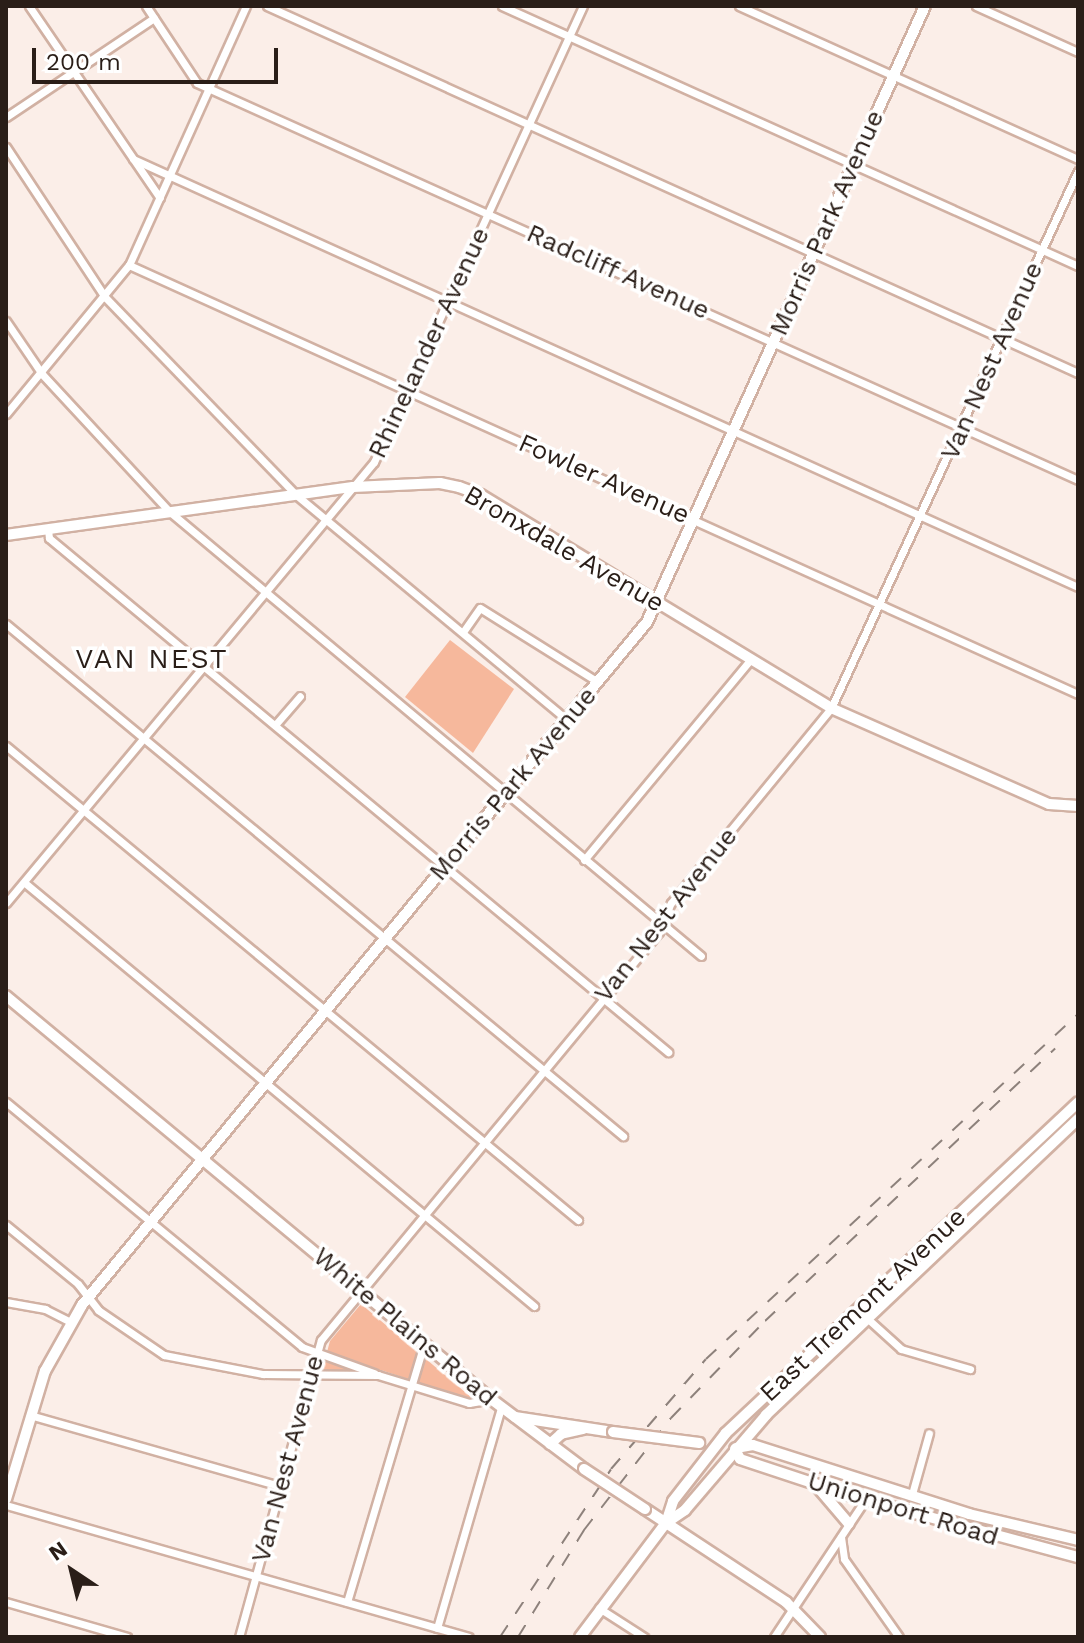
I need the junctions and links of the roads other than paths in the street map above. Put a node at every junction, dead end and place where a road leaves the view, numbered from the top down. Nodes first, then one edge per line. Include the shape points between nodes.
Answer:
1 (29, 6) edge
2 (146, 6) edge
3 (246, 6) edge
4 (267, 6) edge
5 (502, 6) edge
6 (583, 6) edge
7 (739, 6) edge
8 (925, 6) edge
9 (976, 6) edge
10 (154, 18) junction
11 (570, 36) junction
12 (1078, 52) edge
13 (73, 72) junction
14 (893, 76) junction
15 (210, 86) junction
16 (6, 117) edge
17 (530, 125) junction
18 (6, 147) edge
19 (133, 159) junction
20 (1078, 159) edge
21 (853, 164) junction
22 (1078, 171) edge
23 (169, 176) junction
24 (160, 198) junction
25 (489, 214) junction
26 (1042, 250) junction
27 (813, 253) junction
28 (129, 265) junction
29 (1078, 266) edge
30 (105, 297) junction
31 (449, 303) junction
32 (6, 321) edge
33 (1002, 339) junction
34 (773, 342) junction
35 (1078, 373) edge
36 (42, 374) junction
37 (409, 391) junction
38 (6, 414) edge
39 (962, 427) junction
40 (733, 430) junction
41 (1078, 480) edge
42 (353, 487) junction
43 (295, 494) junction
44 (170, 512) junction
45 (923, 516) junction
46 (693, 519) junction
47 (324, 520) junction
48 (48, 529) junction
49 (6, 535) edge
50 (1078, 587) edge
51 (263, 593) junction
52 (657, 601) junction
53 (882, 605) junction
54 (6, 624) edge
55 (463, 632) junction
56 (751, 659) junction
57 (205, 667) junction
58 (598, 682) junction
59 (1078, 694) edge
60 (300, 696) dead end
61 (831, 708) junction
62 (567, 720) junction
63 (275, 725) junction
64 (145, 739) junction
65 (6, 746) edge
66 (505, 794) junction
67 (1078, 806) edge
68 (85, 811) junction
69 (584, 860) junction
70 (445, 867) junction
71 (25, 883) junction
72 (6, 903) edge
73 (662, 925) junction
74 (385, 939) junction
75 (701, 956) dead end
76 (6, 996) edge
77 (603, 998) junction
78 (326, 1010) junction
79 (668, 1052) dead end
80 (544, 1070) junction
81 (266, 1083) junction
82 (6, 1102) edge
83 (1078, 1102) edge
84 (1078, 1119) edge
85 (1054, 1125) junction
86 (1062, 1133) junction
87 (623, 1136) dead end
88 (484, 1143) junction
89 (202, 1159) junction
90 (1017, 1168) junction
91 (424, 1214) junction
92 (578, 1220) dead end
93 (150, 1222) junction
94 (6, 1225) edge
95 (361, 1290) junction
96 (88, 1297) junction
97 (6, 1302) edge
98 (534, 1306) dead end
99 (862, 1315) junction
100 (71, 1322) junction
101 (424, 1343) junction
102 (316, 1354) junction
103 (970, 1369) dead end
104 (312, 1375) junction
105 (378, 1375) junction
106 (408, 1383) junction
107 (491, 1399) junction
108 (501, 1407) junction
109 (30, 1415) junction
110 (513, 1417) junction
111 (586, 1428) junction
112 (929, 1433) dead end
113 (550, 1444) junction
114 (716, 1446) junction
115 (735, 1449) junction
116 (814, 1482) junction
117 (282, 1487) junction
118 (912, 1494) junction
119 (865, 1500) junction
120 (6, 1502) edge
121 (666, 1523) junction
122 (849, 1524) junction
123 (1039, 1534) junction
124 (842, 1535) junction
125 (1078, 1540) edge
126 (1036, 1549) junction
127 (1078, 1557) edge
128 (257, 1576) junction
129 (6, 1602) edge
130 (347, 1602) junction
131 (599, 1608) junction
132 (794, 1608) junction
133 (437, 1628) junction
134 (127, 1637) edge
135 (239, 1637) edge
136 (469, 1637) edge
137 (580, 1637) edge
138 (644, 1637) edge
139 (774, 1637) edge
140 (820, 1637) edge
141 (899, 1637) edge

1 - 13 street
2 - 10 street, Radcliff Avenue
3 - 15 street
4 - 17 street
5 - 11 street
6 - 11 street, Rhinelander Avenue
7 - 14 street
8 - 14 main road, Morris Park Avenue
9 - 12 street
10 - 13 street
10 - 15 street, Radcliff Avenue via 197,83
11 - 17 street, Rhinelander Avenue
11 - 21 street
13 - 16 street
13 - 19 street
14 - 20 street
14 - 21 main road, Morris Park Avenue
15 - 23 street
15 - 25 street, Radcliff Avenue
17 - 25 street, Rhinelander Avenue
17 - 27 street
18 - 30 street
19 - 23 street
19 - 24 street
21 - 26 street
21 - 27 main road, Morris Park Avenue
22 - 26 street, Van Nest Avenue
23 - 24 street
23 - 31 street
24 - 28 street
25 - 31 street, Rhinelander Avenue
25 - 34 street, Radcliff Avenue
26 - 29 street
26 - 33 street, Van Nest Avenue
27 - 33 street
27 - 34 main road, Morris Park Avenue
28 - 30 street
28 - 37 street, Fowler Avenue
30 - 36 street
30 - 43 street
31 - 37 street, Rhinelander Avenue
31 - 40 street
32 - 36 street
33 - 35 street
33 - 39 street, Van Nest Avenue
34 - 39 street, Radcliff Avenue
34 - 40 main road, Morris Park Avenue
36 - 38 street
36 - 44 street
37 - 42 street, Rhinelander Avenue via 374,462
37 - 46 street, Fowler Avenue
39 - 41 street, Radcliff Avenue
39 - 45 street, Van Nest Avenue
40 - 45 street
40 - 46 main road, Morris Park Avenue
42 - 43 main road, Bronxdale Avenue
42 - 47 street, Rhinelander Avenue
42 - 52 main road, Bronxdale Avenue via 440,483 481,495
43 - 44 main road, Bronxdale Avenue
43 - 47 street
44 - 48 main road, Bronxdale Avenue
44 - 51 street
45 - 50 street
45 - 53 street, Van Nest Avenue
46 - 52 main road, Morris Park Avenue
46 - 53 street, Fowler Avenue
47 - 51 street, Rhinelander Avenue
47 - 55 street
48 - 49 main road, Bronxdale Avenue
48 - 57 street via 49,538
51 - 57 street, Rhinelander Avenue
51 - 66 street
52 - 56 main road, Bronxdale Avenue
52 - 58 main road, Morris Park Avenue via 641,631
53 - 59 street, Fowler Avenue
53 - 61 street, Van Nest Avenue
54 - 64 street
55 - 58 street via 480,608
55 - 62 street
56 - 61 main road, Bronxdale Avenue
56 - 69 street
57 - 63 street
57 - 64 street, Rhinelander Avenue
58 - 62 main road, Morris Park Avenue
60 - 63 street
61 - 67 main road, Bronxdale Avenue via 1049,804
61 - 73 street, Van Nest Avenue via 673,900
62 - 66 main road, Morris Park Avenue
63 - 70 street
64 - 68 street, Rhinelander Avenue
64 - 74 street
65 - 68 street
66 - 69 street
66 - 70 main road, Morris Park Avenue
68 - 71 street, Rhinelander Avenue
68 - 78 street
69 - 73 street
70 - 74 main road, Morris Park Avenue
70 - 77 street
71 - 72 street, Rhinelander Avenue
71 - 81 street
73 - 75 street
73 - 77 street, Van Nest Avenue
74 - 78 main road, Morris Park Avenue
74 - 80 street
76 - 89 main road, White Plains Road
77 - 79 street
77 - 80 street, Van Nest Avenue
78 - 81 main road, Morris Park Avenue
78 - 88 street
80 - 87 street
80 - 88 street, Van Nest Avenue
81 - 89 main road, Morris Park Avenue
81 - 91 street
82 - 93 street
83 - 85 main road, East Tremont Avenue
84 - 86 main road, East Tremont Avenue
85 - 86 main road
85 - 90 main road, East Tremont Avenue
86 - 90 main road, East Tremont Avenue
88 - 91 street, Van Nest Avenue
88 - 92 street
89 - 93 main road, Morris Park Avenue
89 - 95 main road, White Plains Road
90 - 99 main road, East Tremont Avenue
91 - 95 street, Van Nest Avenue
91 - 98 street
93 - 96 main road, Morris Park Avenue
93 - 102 street
94 - 96 street
95 - 101 main road, White Plains Road
95 - 102 street, Van Nest Avenue via 323,1335
96 - 100 main road, Morris Park Avenue
96 - 104 street via 98,1310 164,1355 256,1373
97 - 100 street via 45,1309
99 - 103 street via 901,1349
99 - 114 main road, East Tremont Avenue
99 - 115 main road, East Tremont Avenue
100 - 109 main road, Morris Park Avenue via 48,1362
101 - 106 street
101 - 107 main road, White Plains Road
102 - 104 street, Van Nest Avenue
102 - 105 street
104 - 105 street
104 - 117 street, Van Nest Avenue
105 - 106 street
106 - 107 street via 473,1403
106 - 130 street
107 - 108 main road, White Plains Road
108 - 110 main road, White Plains Road
108 - 133 street
109 - 117 street
109 - 120 main road, Morris Park Avenue
110 - 111 main road, Unionport Road via 554,1419
110 - 113 main road, White Plains Road
111 - 113 main road via 561,1434
111 - 114 main road, Unionport Road, bridge
112 - 118 street
113 - 121 main road, White Plains Road, bridge
114 - 115 main road, Unionport Road
114 - 121 main road, East Tremont Avenue via 673,1501
115 - 116 main road, Unionport Road via 740,1459
115 - 118 main road, Unionport Road via 753,1445
115 - 121 main road, East Tremont Avenue via 685,1510
116 - 119 main road, Unionport Road
116 - 122 main road
117 - 128 street, Van Nest Avenue
118 - 123 main road, Unionport Road
119 - 122 street
119 - 126 main road, Unionport Road
120 - 128 street
121 - 131 main road, East Tremont Avenue
121 - 132 main road, White Plains Road
122 - 124 street
123 - 125 main road, Unionport Road
123 - 126 main road
124 - 132 street
124 - 141 street via 844,1559
126 - 127 main road, Unionport Road
128 - 130 street
128 - 135 street, Van Nest Avenue
129 - 134 street
130 - 133 street
131 - 137 main road, East Tremont Avenue
131 - 138 street
132 - 139 street
132 - 140 main road, White Plains Road
133 - 136 street

